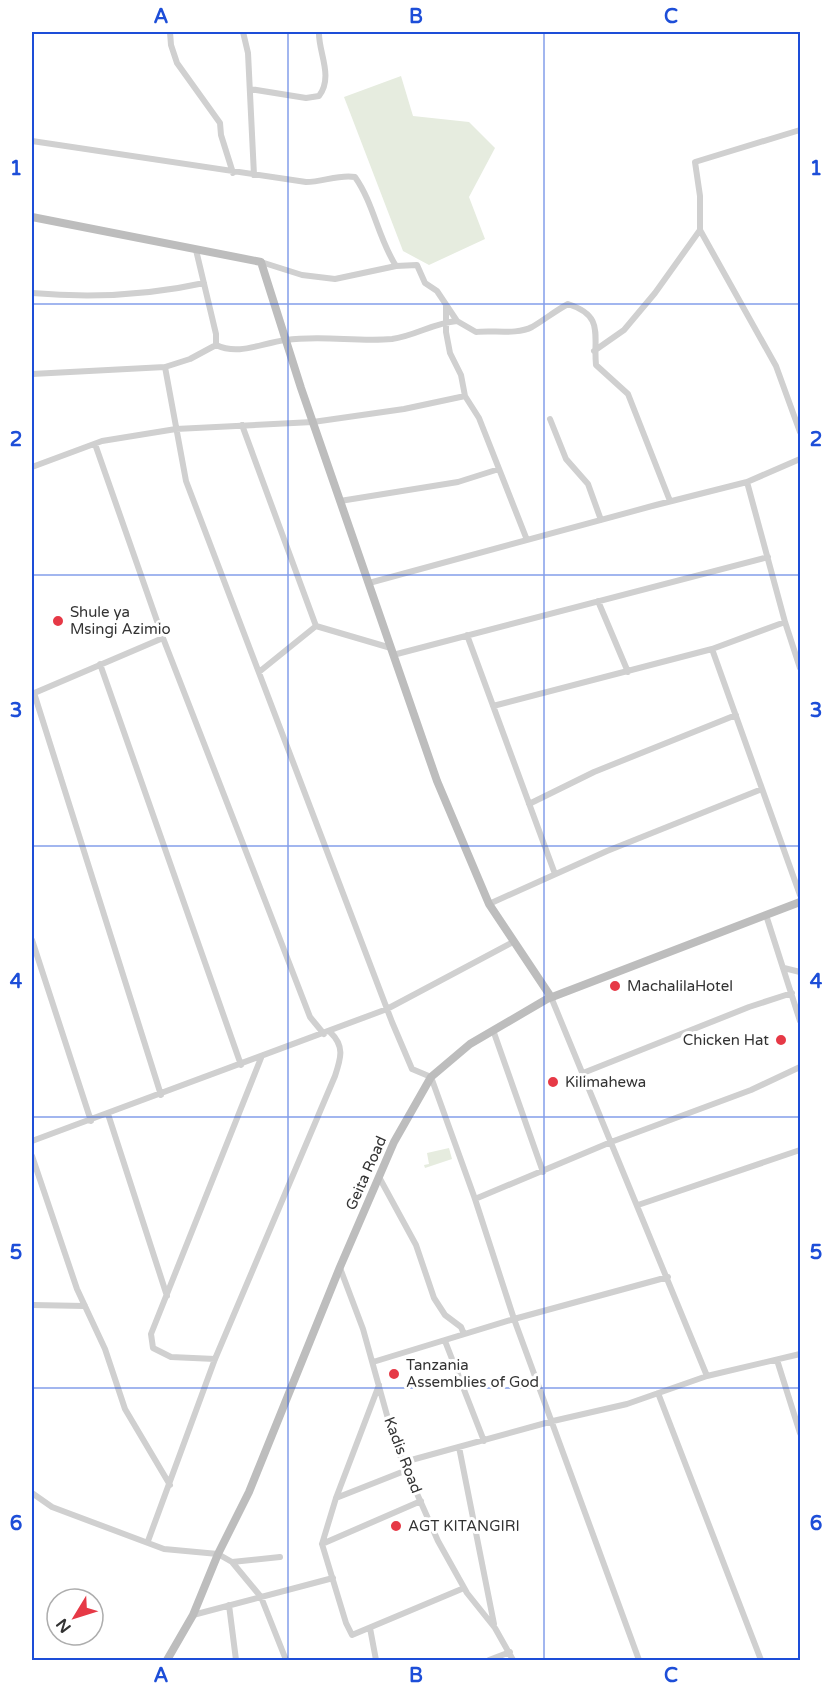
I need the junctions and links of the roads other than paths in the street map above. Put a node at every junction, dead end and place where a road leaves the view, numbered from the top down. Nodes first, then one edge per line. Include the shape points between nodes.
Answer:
1 (170, 32) edge
2 (243, 32) edge
3 (319, 32) edge
4 (250, 89) junction
5 (801, 130) edge
6 (32, 141) edge
7 (232, 173) junction
8 (255, 176) junction
9 (32, 217) edge
10 (700, 230) junction
11 (196, 250) junction
12 (261, 262) junction
13 (396, 266) junction
14 (204, 283) junction
15 (32, 293) edge
16 (446, 303) junction
17 (457, 321) junction
18 (446, 322) junction
19 (286, 340) junction
20 (216, 345) junction
21 (594, 351) junction
22 (165, 367) junction
23 (32, 374) edge
24 (465, 396) junction
25 (550, 418) dead end
26 (313, 422) junction
27 (242, 425) junction
28 (176, 429) junction
29 (801, 432) edge
30 (95, 444) junction
31 (801, 459) edge
32 (32, 467) edge
33 (499, 469) junction
34 (747, 482) junction
35 (340, 501) junction
36 (670, 501) junction
37 (601, 520) junction
38 (527, 540) junction
39 (768, 556) junction
40 (369, 583) junction
41 (598, 601) junction
42 (785, 622) junction
43 (316, 626) junction
44 (467, 635) junction
45 (163, 638) junction
46 (712, 649) junction
47 (392, 652) junction
48 (100, 664) junction
49 (801, 668) edge
50 (259, 672) junction
51 (628, 672) junction
52 (33, 694) edge
53 (493, 706) junction
54 (736, 715) junction
55 (762, 789) junction
56 (529, 804) junction
57 (555, 874) junction
58 (801, 895) edge
59 (801, 902) edge
60 (489, 904) junction
61 (766, 915) junction
62 (32, 940) edge
63 (513, 942) junction
64 (784, 968) junction
65 (801, 972) edge
66 (792, 993) junction
67 (551, 997) junction
68 (387, 1009) junction
69 (801, 1021) edge
70 (493, 1030) junction
71 (327, 1033) junction
72 (261, 1058) junction
73 (241, 1065) junction
74 (801, 1067) edge
75 (583, 1073) junction
76 (431, 1077) junction
77 (161, 1095) junction
78 (108, 1114) junction
79 (91, 1121) junction
80 (32, 1141) edge
81 (611, 1142) junction
82 (801, 1150) edge
83 (32, 1156) edge
84 (543, 1172) junction
85 (379, 1177) junction
86 (475, 1199) junction
87 (638, 1205) junction
88 (340, 1267) junction
89 (668, 1277) junction
90 (167, 1297) junction
91 (32, 1305) edge
92 (85, 1306) junction
93 (514, 1319) junction
94 (464, 1334) junction
95 (445, 1341) junction
96 (801, 1354) edge
97 (215, 1359) junction
98 (777, 1360) junction
99 (373, 1362) junction
100 (707, 1376) junction
101 (379, 1386) junction
102 (658, 1393) junction
103 (553, 1421) junction
104 (801, 1433) edge
105 (484, 1441) junction
106 (459, 1447) junction
107 (404, 1462) junction
108 (407, 1470) junction
109 (170, 1485) junction
110 (32, 1493) edge
111 (336, 1498) junction
112 (421, 1501) junction
113 (148, 1541) junction
114 (322, 1544) junction
115 (218, 1554) junction
116 (280, 1557) dead end
117 (232, 1562) junction
118 (333, 1578) junction
119 (464, 1588) junction
120 (261, 1597) junction
121 (230, 1605) junction
122 (193, 1615) junction
123 (370, 1628) junction
124 (495, 1628) junction
125 (510, 1652) junction
126 (167, 1660) edge
127 (236, 1660) edge
128 (286, 1660) edge
129 (376, 1660) edge
130 (489, 1660) edge
131 (513, 1660) edge
132 (639, 1660) edge
133 (761, 1660) edge

1 - 7 street via 177,63 220,123
2 - 4 street
3 - 4 street via 326,79 319,96
4 - 8 street
5 - 10 street via 695,162
6 - 7 street
7 - 8 street
8 - 13 street via 306,182 324,182 343,175 355,177 364,189 376,226
9 - 11 main road
10 - 21 street via 624,330
10 - 29 street via 776,366
11 - 12 main road
11 - 14 street
12 - 13 street via 302,275 335,279
12 - 19 main road
13 - 16 street via 417,265 425,283
14 - 15 street via 128,296
14 - 20 street
16 - 17 street
16 - 18 street
17 - 18 street
17 - 21 street via 476,333 498,329 509,332 531,328 568,304 584,309 593,319
18 - 19 street via 415,335 389,339
18 - 24 street via 450,353 461,375
19 - 20 street via 229,351
19 - 26 main road
20 - 22 street
21 - 36 street via 596,365 628,394
22 - 23 street
22 - 28 street
24 - 26 street
24 - 33 street via 479,418
25 - 37 street via 567,459 588,484
26 - 27 street
26 - 35 main road
27 - 28 street
27 - 43 street
28 - 30 street
28 - 50 street via 186,481
30 - 32 street
30 - 45 street
31 - 34 street
33 - 35 street via 458,482
33 - 38 street
34 - 36 street
34 - 39 street
35 - 40 main road
36 - 37 street
37 - 38 street
38 - 40 street
39 - 41 street
39 - 42 street
40 - 47 main road
41 - 44 street
41 - 51 street
42 - 46 street
42 - 49 street
43 - 47 street
43 - 50 street
44 - 47 street
44 - 53 street
45 - 48 street
45 - 71 street via 310,1017
46 - 51 street
46 - 54 street
47 - 60 main road via 437,781
48 - 52 street
48 - 73 street
50 - 68 street
51 - 53 street
52 - 77 street
53 - 56 street
54 - 55 street
54 - 56 street via 594,772
55 - 57 street
55 - 58 street
56 - 57 street
57 - 60 street
59 - 61 main road, Geita Road
60 - 63 main road
61 - 64 street
61 - 67 main road, Geita Road
62 - 79 street
63 - 67 main road
63 - 68 street
64 - 65 street
64 - 66 street
66 - 69 street
66 - 75 street
67 - 70 main road, Geita Road
67 - 75 street
68 - 71 street
68 - 76 street via 412,1069
70 - 76 main road, Geita Road
70 - 84 street
71 - 72 street
71 - 97 street via 340,1041 342,1054 335,1076
72 - 73 street
72 - 90 street
73 - 77 street
74 - 81 street via 751,1090
75 - 81 street
76 - 85 main road, Geita Road
76 - 86 street
77 - 78 street
78 - 79 street
78 - 90 street
79 - 80 street
81 - 84 street
81 - 87 street
82 - 87 street
83 - 92 street
84 - 86 street
85 - 88 main road, Geita Road
85 - 94 street via 416,1245 434,1298
86 - 93 street
87 - 89 street
88 - 99 street, Kadis Road
88 - 115 main road, Geita Road via 249,1492
89 - 93 street
89 - 100 street
90 - 97 street via 151,1334 153,1348 171,1356
91 - 92 street
92 - 109 street via 105,1349 125,1409
93 - 94 street
93 - 103 street
94 - 95 street
95 - 99 street
95 - 105 street
96 - 98 street
97 - 109 street
98 - 100 street
98 - 104 street
99 - 101 street, Kadis Road
100 - 102 street
101 - 107 street, Kadis Road
101 - 111 street
102 - 103 street
102 - 133 street
103 - 105 street
103 - 132 street
105 - 106 street
106 - 107 street
106 - 124 street
107 - 108 street, Kadis Road
108 - 111 street
108 - 112 street, Kadis Road
109 - 113 street
110 - 113 street via 52,1507
111 - 114 street
112 - 114 street
112 - 119 street, Kadis Road
113 - 115 street via 164,1549
114 - 118 street
115 - 117 street
115 - 122 main road, Geita Road
116 - 117 street
117 - 120 street
118 - 120 street
118 - 123 street via 352,1635
119 - 123 street
119 - 124 street, Kadis Road
120 - 121 street
120 - 128 street
121 - 122 street
121 - 127 street
122 - 126 main road, Geita Road
123 - 129 street
124 - 125 street, Kadis Road
125 - 130 street
125 - 131 street, Kadis Road

